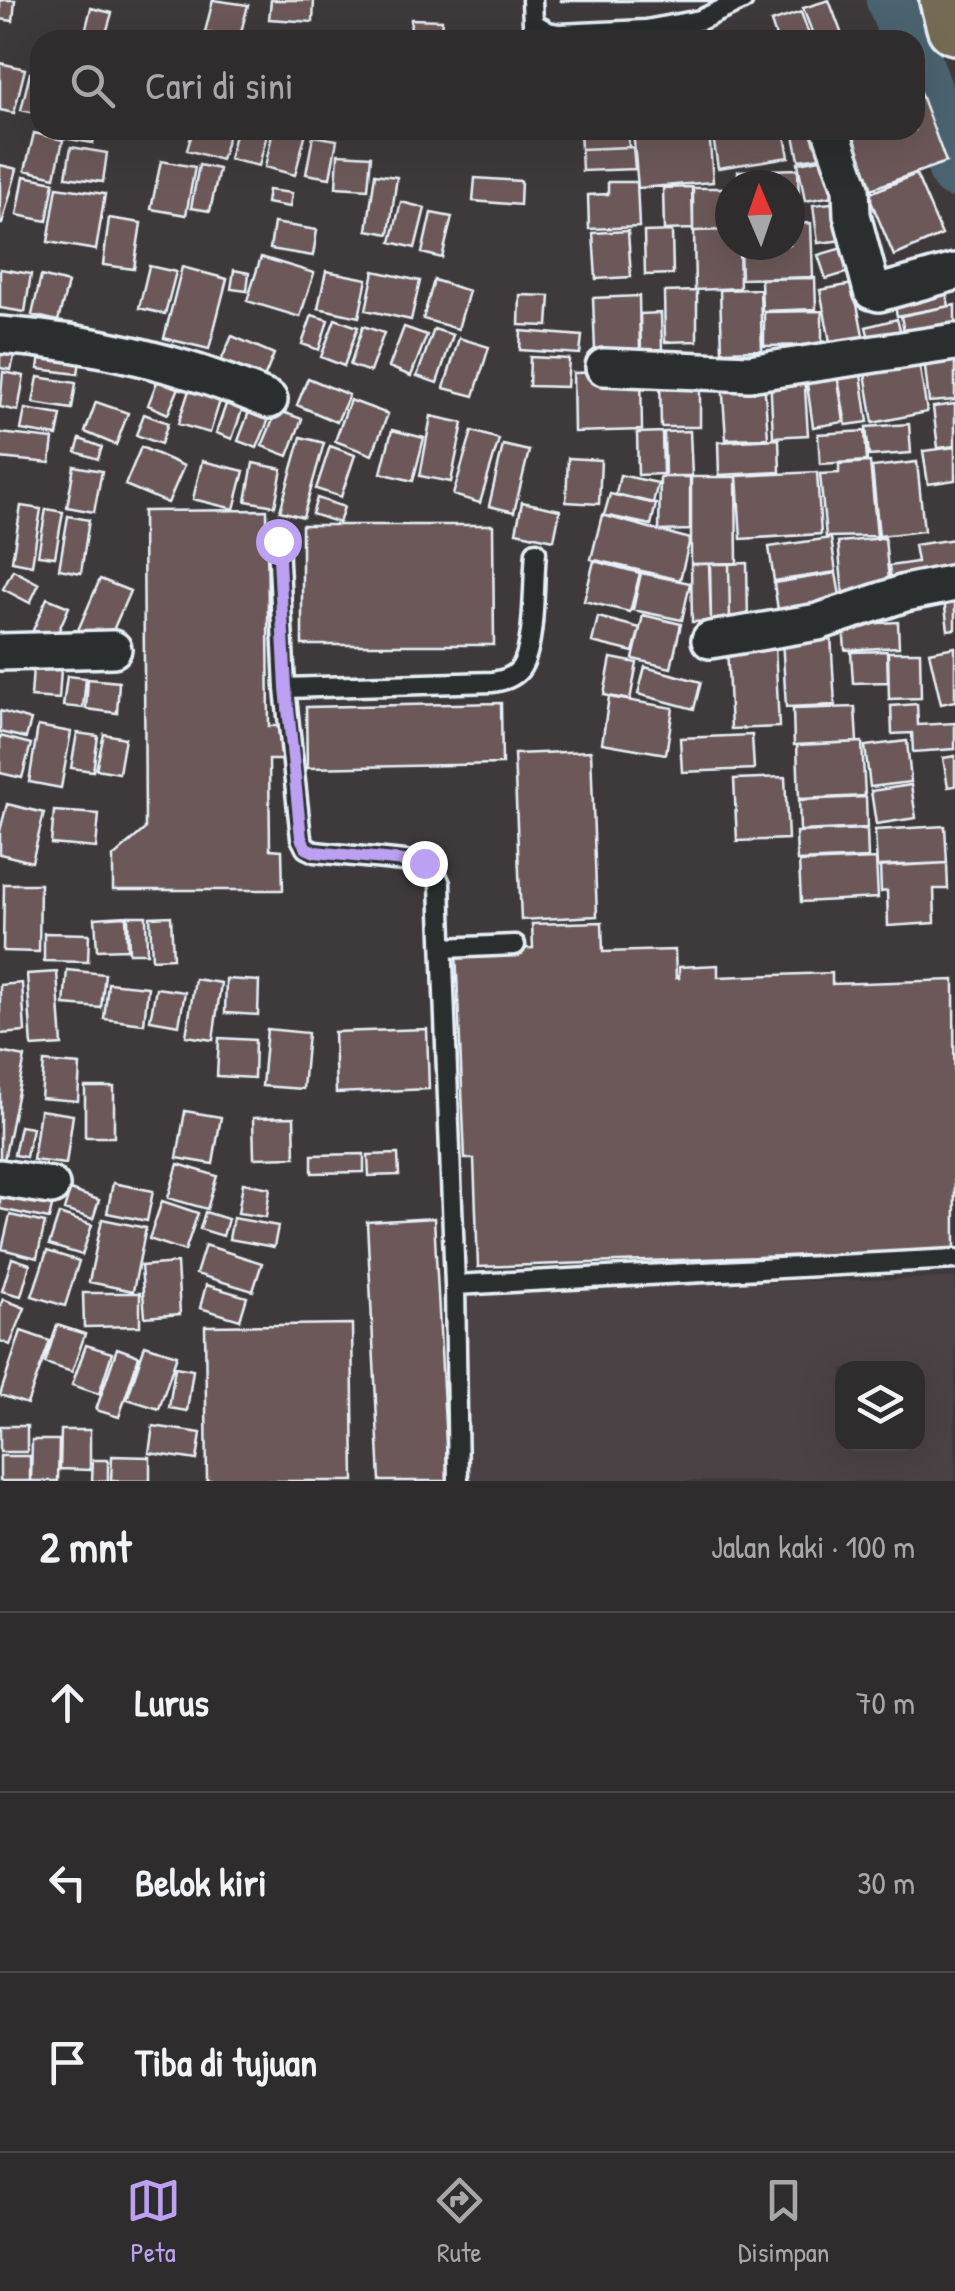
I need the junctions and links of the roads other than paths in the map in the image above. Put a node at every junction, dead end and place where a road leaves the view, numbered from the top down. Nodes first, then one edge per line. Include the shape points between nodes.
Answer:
1 (532, 0) edge
2 (742, 0) edge
3 (948, 0) edge
4 (955, 26) edge
5 (545, 30) edge
6 (646, 30) edge
7 (834, 140) edge
8 (955, 272) edge
9 (0, 335) edge
10 (955, 342) edge
11 (604, 367) dead end
12 (270, 400) dead end
13 (278, 541) dead end
14 (536, 552) dead end
15 (955, 583) edge
16 (710, 640) dead end
17 (113, 649) dead end
18 (0, 652) edge
19 (286, 688) junction
20 (515, 945) dead end
21 (442, 948) junction
22 (0, 1178) edge
23 (51, 1186) dead end
24 (955, 1259) edge
25 (455, 1285) junction
26 (458, 1481) edge

1 - 5 lane via 533,23
2 - 6 lane via 700,20
3 - 4 highway
7 - 8 street via 852,188 852,216 872,291
9 - 12 street via 163,361
10 - 11 street via 748,373
13 - 19 lane
14 - 19 lane via 528,650 508,679
15 - 16 street via 905,592 818,622
17 - 18 street
19 - 21 lane via 306,848 424,863 440,884
20 - 21 lane
21 - 25 lane
22 - 23 street
24 - 25 lane
25 - 26 lane

